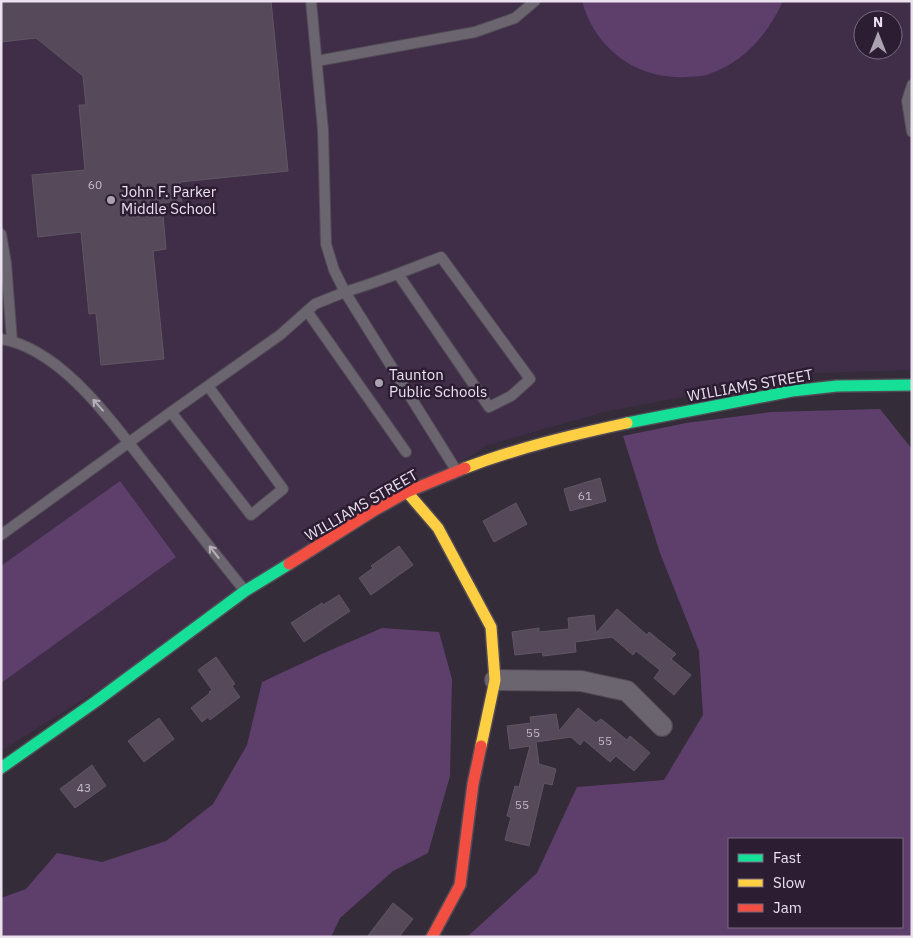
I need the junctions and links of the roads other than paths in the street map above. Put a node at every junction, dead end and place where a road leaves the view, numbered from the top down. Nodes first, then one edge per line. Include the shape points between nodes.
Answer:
1 (311, 1) edge
2 (535, 1) edge
3 (317, 61) junction
4 (912, 85) edge
5 (912, 132) edge
6 (1, 234) edge
7 (398, 274) junction
8 (345, 292) junction
9 (307, 311) junction
10 (1, 339) edge
11 (12, 341) junction
12 (912, 385) edge
13 (208, 386) junction
14 (171, 412) junction
15 (128, 443) junction
16 (406, 452) dead end
17 (456, 470) junction
18 (407, 492) junction
19 (1, 535) edge
20 (245, 591) junction
21 (495, 680) junction
22 (662, 726) dead end
23 (1, 768) edge
24 (432, 937) edge

1 - 3 lane
2 - 3 lane via 515,18 475,32
3 - 8 lane via 323,130 326,244
4 - 5 lane via 907,101
6 - 11 lane
7 - 7 lane via 441,256 530,379 511,396 489,407
7 - 8 lane
8 - 9 lane via 315,304
8 - 17 lane
9 - 13 lane via 280,335
9 - 16 lane
10 - 11 lane
15 -> 11 lane via 99,405 58,367 37,352
12 - 17 street, WILLIAMS STREET via 836,386 704,407 584,432
13 - 14 lane
13 - 14 lane via 283,489 251,515
14 - 15 lane
15 - 19 lane
20 -> 15 lane
17 - 18 street, WILLIAMS STREET
18 - 20 street, WILLIAMS STREET
18 - 21 street via 438,528 491,627
20 - 23 street, WILLIAMS STREET
21 - 22 street via 581,681 627,691
21 - 24 street via 472,784 460,885

